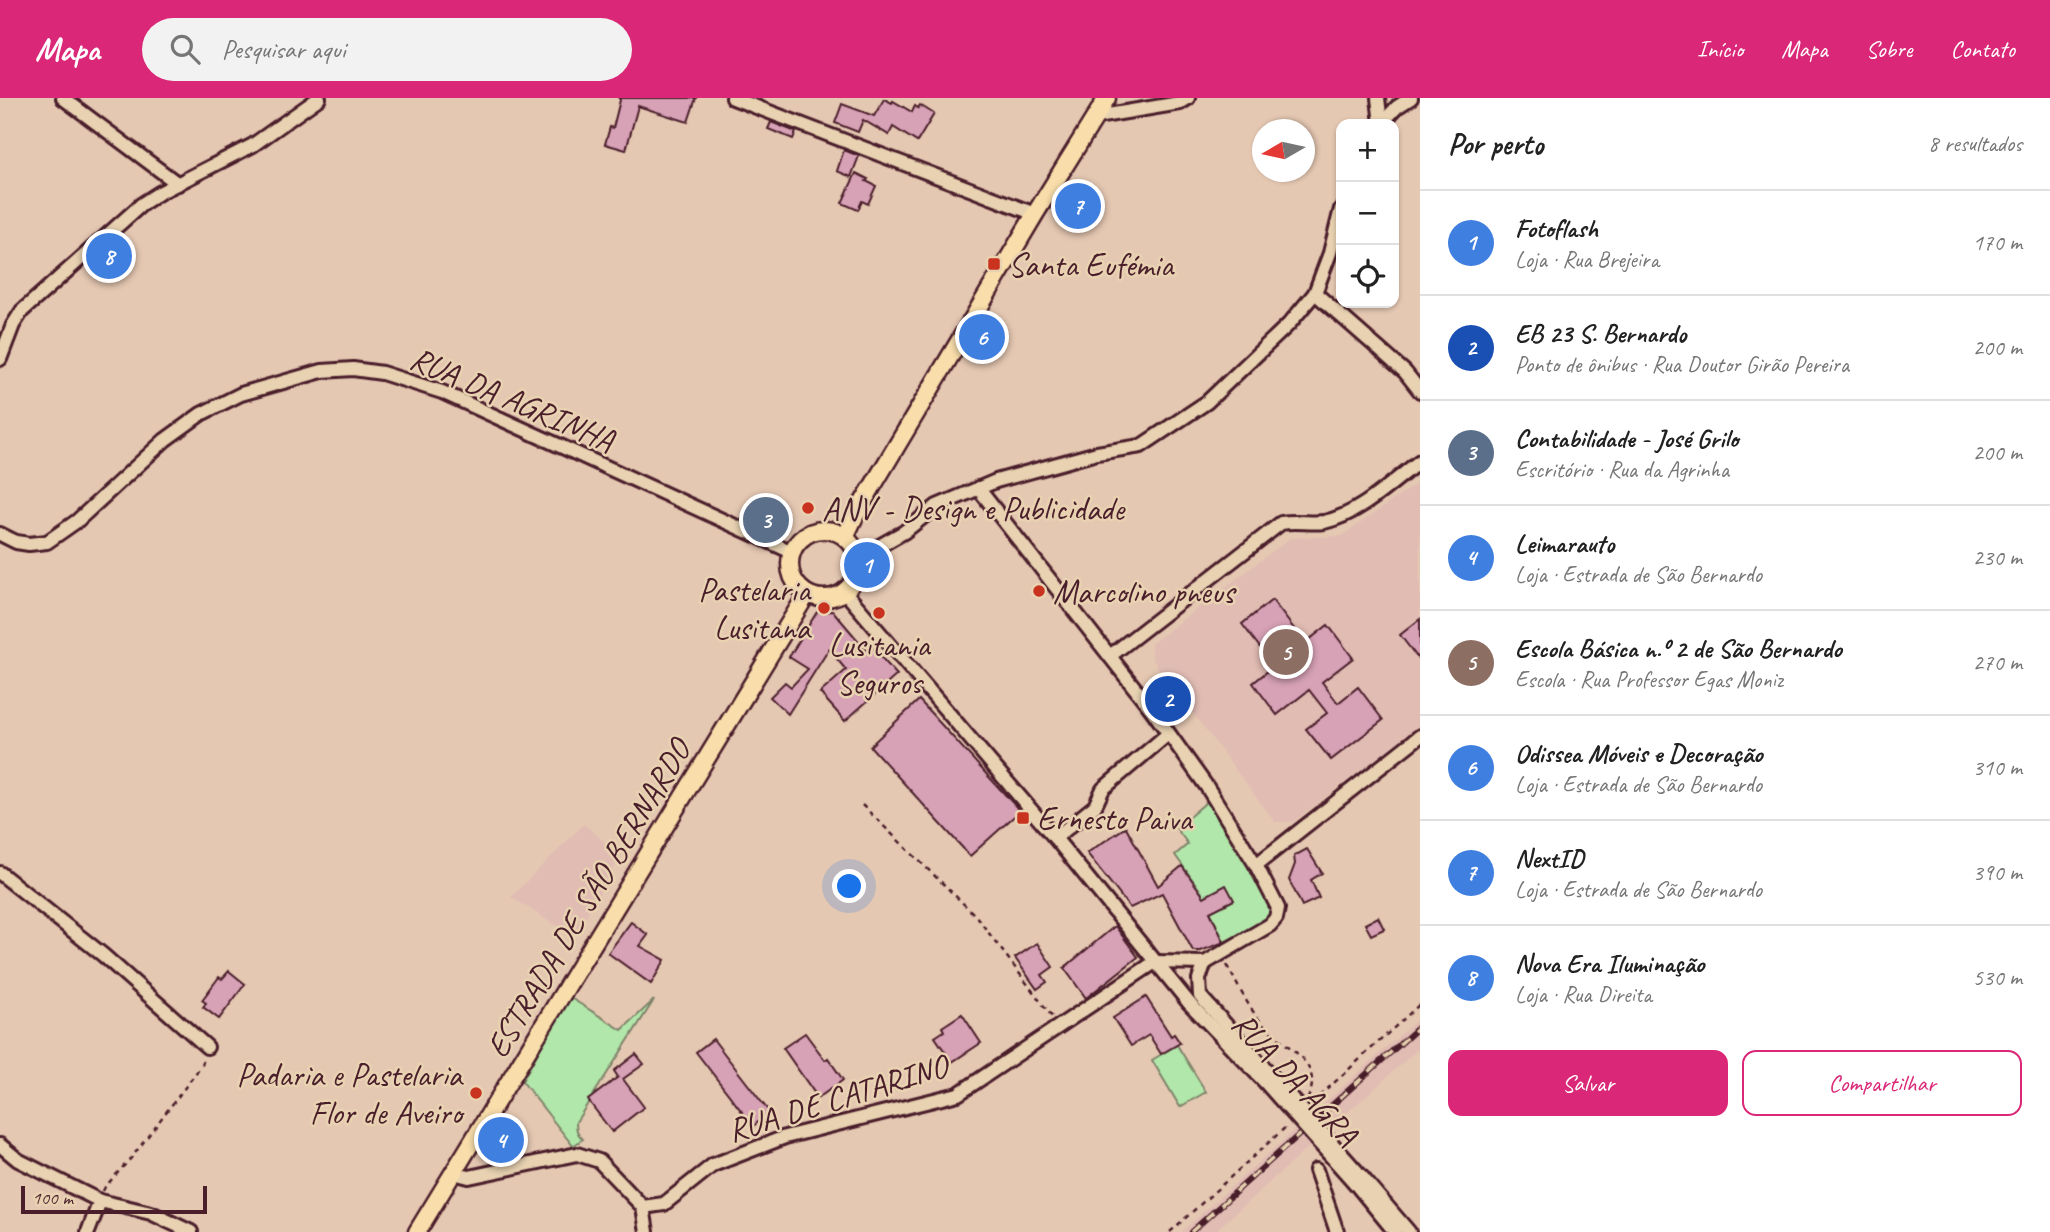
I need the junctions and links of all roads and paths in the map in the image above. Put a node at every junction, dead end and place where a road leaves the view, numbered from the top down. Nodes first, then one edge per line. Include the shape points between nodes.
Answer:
1 (63, 98) edge
2 (319, 98) edge
3 (733, 98) edge
4 (1107, 98) edge
5 (1188, 98) edge
6 (1378, 98) edge
7 (1411, 98) edge
8 (1096, 117) junction
9 (1380, 119) edge
10 (1386, 119) edge
11 (178, 184) junction
12 (1035, 214) junction
13 (1336, 229) edge
14 (1315, 293) junction
15 (0, 359) edge
16 (1420, 391) edge
17 (1420, 461) edge
18 (978, 488) junction
19 (0, 534) edge
20 (845, 537) junction
21 (792, 552) junction
22 (858, 558) junction
23 (845, 592) junction
24 (807, 594) junction
25 (1110, 656) junction
26 (1168, 734) junction
27 (1420, 736) edge
28 (862, 805) dead end
29 (1055, 838) junction
30 (1256, 865) junction
31 (0, 873) edge
32 (1220, 953) junction
33 (1155, 962) junction
34 (1205, 963) junction
35 (1420, 1004) edge
36 (1060, 1026) junction
37 (207, 1047) joint
38 (1268, 1079) junction
39 (1307, 1100) dead end
40 (1312, 1103) dead end
41 (1292, 1121) dead end
42 (0, 1145) edge
43 (1316, 1170) dead end
44 (453, 1173) junction
45 (1358, 1179) junction
46 (104, 1202) junction
47 (643, 1207) junction
48 (88, 1232) edge
49 (191, 1232) edge
50 (417, 1232) edge
51 (647, 1232) edge
52 (1170, 1232) edge
53 (1337, 1232) edge
54 (1395, 1232) edge
55 (1409, 1232) edge

1 - 11 street
2 - 11 street via 253,145
3 - 12 street
4 - 8 main road
5 - 8 street
6 - 9 street
7 - 10 street
8 - 12 main road
11 - 15 street via 142,204 22,311
12 - 20 main road
13 - 14 street
14 - 16 street via 1405,372
14 - 18 street via 1207,402 1141,446 1097,453
17 - 25 street via 1353,512 1310,524 1282,523
18 - 22 street via 937,506
18 - 25 street
19 - 21 street, RUA DA AGRINHA via 16,542 47,542 201,414 241,394 322,371 352,369 442,391
20 - 21 main road via 814,531
20 - 22 main road
21 - 24 main road via 790,572
22 - 23 main road via 856,577
23 - 24 main road via 827,599
23 - 29 street, RUA DA AGRA
24 - 44 main road, ESTRADA DE SÃO BERNARDO
25 - 26 street
26 - 29 street via 1103,789 1096,806
26 - 30 street
27 - 30 street
28 - 36 path via 976,916
29 - 33 street, RUA DA AGRA
30 - 32 street via 1278,908 1276,918
31 - 37 street via 103,955
32 - 34 street
32 - 39 path via 1261,1023 1300,1055 1310,1070 1313,1088
33 - 34 street
33 - 36 street, RUA DE CATARINO
33 - 38 street, RUA DA AGRA via 1189,1003
34 - 38 street, RUA DA AGRA via 1199,979 1200,996
35 - 40 path
36 - 47 street, RUA DE CATARINO via 958,1094 785,1137 713,1165 664,1204
37 - 46 path via 202,1065 105,1187
38 - 45 street, RUA DA AGRA, bridge
41 - 52 path
42 - 46 street via 18,1160
43 - 53 street, RUA DA AGRA
44 - 47 street via 469,1177 577,1154 599,1161
44 - 50 main road, ESTRADA DE SÃO BERNARDO
45 - 54 street, RUA DA AGRA
45 - 55 street, RUA DA AGRA
46 - 48 street
46 - 49 street via 151,1213
47 - 51 street

